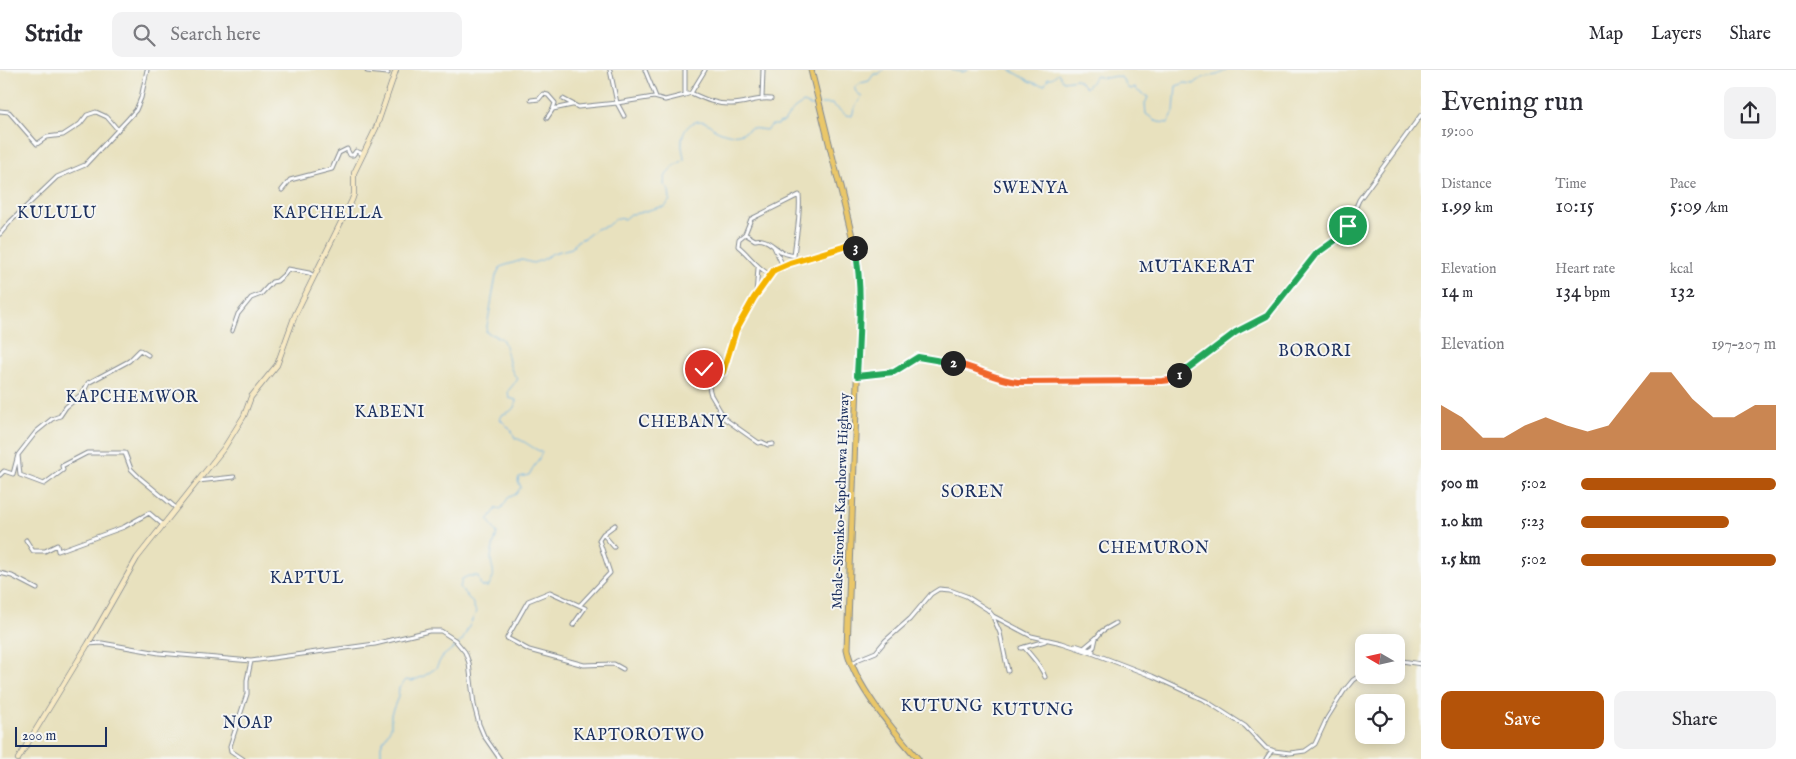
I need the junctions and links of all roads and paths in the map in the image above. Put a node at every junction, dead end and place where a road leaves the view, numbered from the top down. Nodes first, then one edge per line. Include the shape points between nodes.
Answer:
1 (146, 70) edge
2 (396, 70) edge
3 (610, 70) edge
4 (645, 70) edge
5 (685, 70) edge
6 (705, 70) edge
7 (763, 70) edge
8 (812, 70) edge
9 (367, 71) edge
10 (388, 72) edge
11 (394, 76) junction
12 (690, 93) junction
13 (685, 95) junction
14 (656, 97) junction
15 (762, 98) junction
16 (563, 99) dead end
17 (771, 99) dead end
18 (531, 100) dead end
19 (573, 104) junction
20 (617, 104) junction
21 (553, 109) junction
22 (0, 111) edge
23 (624, 116) dead end
24 (1421, 116) edge
25 (547, 118) dead end
26 (118, 130) junction
27 (363, 154) junction
28 (282, 190) dead end
29 (0, 234) edge
30 (745, 234) junction
31 (854, 244) junction
32 (774, 247) junction
33 (784, 266) junction
34 (758, 268) junction
35 (314, 276) junction
36 (770, 276) junction
37 (756, 295) junction
38 (232, 331) dead end
39 (148, 355) dead end
40 (857, 376) junction
41 (772, 444) dead end
42 (18, 455) junction
43 (0, 475) edge
44 (234, 477) dead end
45 (198, 481) junction
46 (176, 508) junction
47 (162, 524) junction
48 (614, 525) dead end
49 (603, 534) junction
50 (26, 540) dead end
51 (614, 547) dead end
52 (0, 573) edge
53 (37, 588) dead end
54 (580, 606) junction
55 (993, 616) junction
56 (1116, 623) dead end
57 (573, 625) dead end
58 (1096, 638) junction
59 (1047, 640) junction
60 (88, 644) junction
61 (1084, 648) junction
62 (1089, 650) junction
63 (1110, 660) junction
64 (251, 661) junction
65 (1405, 661) edge
66 (851, 664) junction
67 (1421, 664) edge
68 (623, 669) dead end
69 (1008, 671) dead end
70 (1045, 677) dead end
71 (1355, 679) edge
72 (1272, 750) junction
73 (18, 759) edge
74 (242, 759) edge
75 (500, 759) edge
76 (918, 759) edge
77 (1266, 759) edge

1 - 26 street via 136,110
2 - 11 street
3 - 20 street
4 - 14 street
5 - 13 street
6 - 12 street
7 - 15 street
8 - 31 main road, Mbale-Sironko-Kapchorwa Highway
9 - 10 street
10 - 11 street
11 - 27 street
12 - 13 street
12 - 15 street via 724,104
13 - 14 street via 665,100
14 - 20 street
15 - 17 street
16 - 19 street
18 - 21 street via 548,95 554,103
19 - 20 street via 578,107
19 - 21 street
20 - 23 street
21 - 25 street
22 - 26 street via 9,112 37,144 47,137 63,135 87,115 96,112 107,117
24 - 40 street via 1359,200 1345,232 1316,254 1271,312 1227,338 1175,378 1162,381 1013,381 962,364 922,357 894,372
26 - 29 street via 82,167 61,175 49,185
27 - 28 street via 356,151 350,155 347,149 339,152 332,169 290,180
27 - 35 street via 354,173 352,200
30 - 32 street
30 - 32 street via 751,219 799,196 801,214 794,256
30 - 34 street via 739,239 738,246
31 - 33 street
31 - 40 main road, Mbale-Sironko-Kapchorwa Highway via 860,303
32 - 33 street
33 - 36 street via 774,270
34 - 36 street
34 - 37 street
35 - 38 street via 288,269 262,294 251,298 238,314
35 - 45 street via 295,315 277,365 251,397 244,416 224,448
36 - 37 street
37 - 41 street via 736,330 723,372 704,369 711,395 725,419 759,443
39 - 42 street via 140,350 129,361 88,383 83,394 60,416 36,432
40 - 66 main road, Mbale-Sironko-Kapchorwa Highway via 847,649
42 - 43 street via 14,474 4,471
42 - 46 street via 20,475 44,484 63,470 62,466 87,453 125,453 140,478
44 - 45 street
45 - 46 street
46 - 47 street
47 - 50 street via 149,513 124,527 58,551 57,544 45,551 33,551
47 - 60 street via 130,569
48 - 49 street
49 - 51 street
49 - 54 street via 599,540 610,574
52 - 53 street
54 - 57 street via 585,608
54 - 68 street via 550,592 528,601 507,638 529,650 584,665 614,664
55 - 59 street via 1024,634
55 - 66 street via 960,593 939,589 876,652
55 - 69 street
56 - 58 street
58 - 61 street
58 - 62 street via 1094,648
59 - 61 street
59 - 63 street
59 - 70 street via 1023,647 1042,666
60 - 64 street
60 - 73 street
61 - 62 street
62 - 63 street
63 - 72 street via 1206,701 1244,726
64 - 74 street via 247,694 229,748
64 - 75 street via 375,644 436,630 463,648 469,663 479,724
65 - 67 street
66 - 76 main road, Mbale-Sironko-Kapchorwa Highway via 884,719
71 - 72 street via 1327,718 1315,744 1300,752
72 - 77 street

